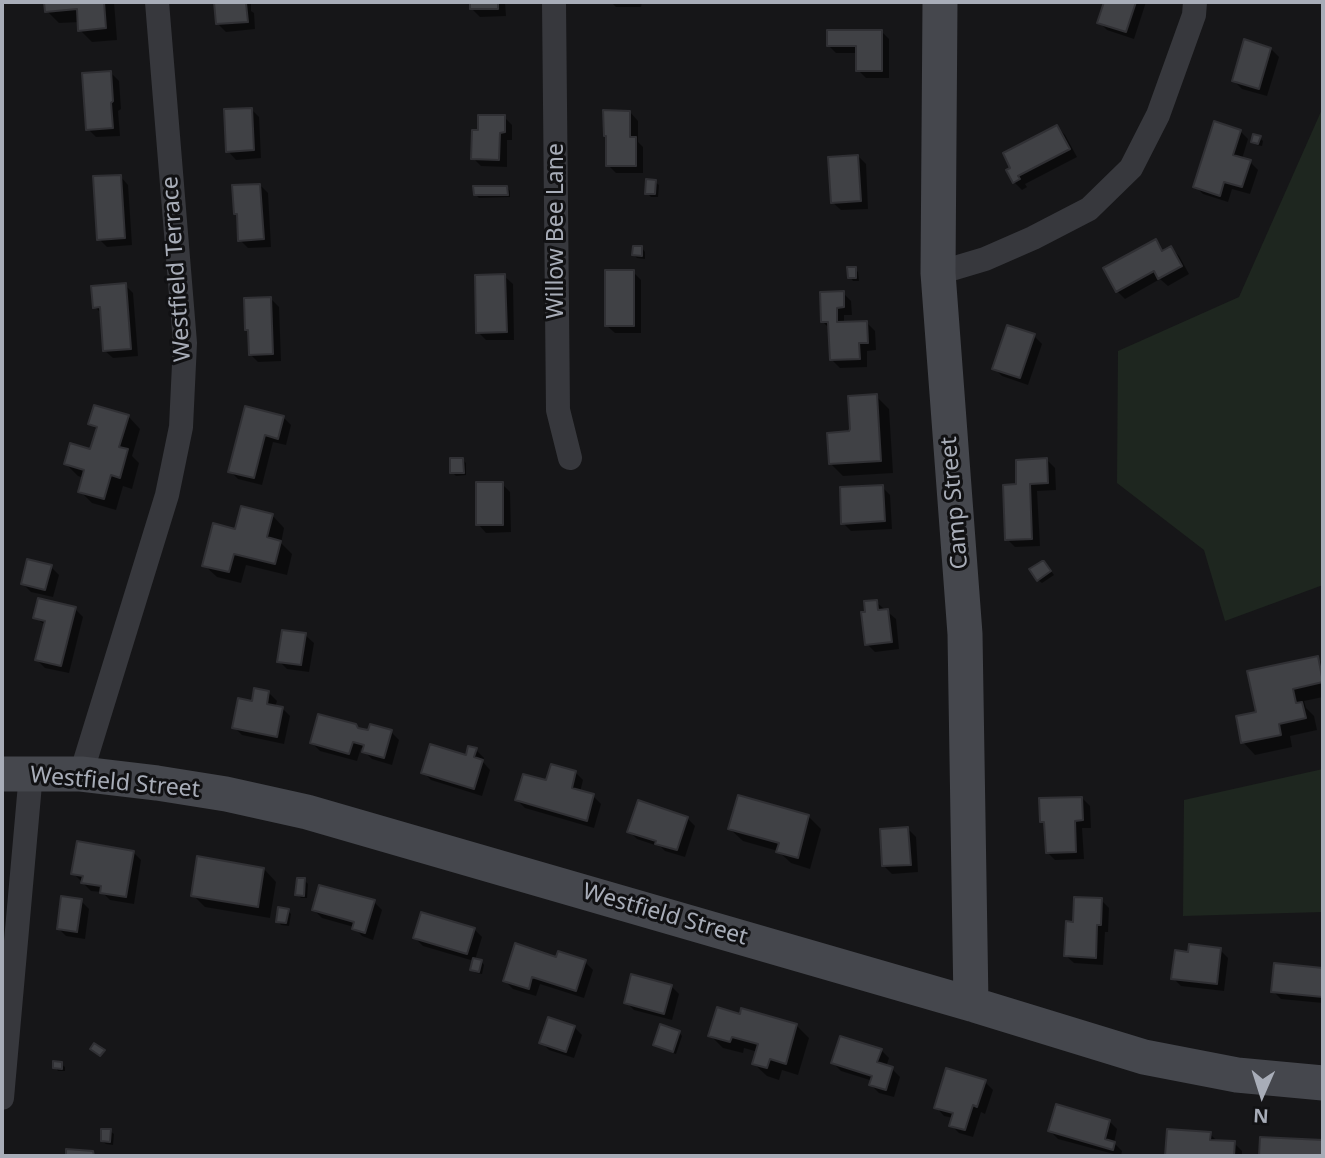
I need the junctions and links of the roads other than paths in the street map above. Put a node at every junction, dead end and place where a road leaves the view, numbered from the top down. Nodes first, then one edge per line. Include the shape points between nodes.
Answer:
1 (157, 2) edge
2 (554, 2) edge
3 (940, 2) edge
4 (1195, 2) edge
5 (938, 273) junction
6 (570, 458) dead end
7 (16, 774) edge
8 (81, 775) junction
9 (971, 1004) junction
10 (1323, 1083) edge
11 (2, 1098) edge

1 - 8 street, Westfield Terrace via 185,343 181,427 167,495
2 - 6 street, Willow Bee Lane via 558,410
3 - 5 main road, Camp Street
4 - 5 street via 1158,115 1131,168 1089,209 1034,239
5 - 9 main road, Camp Street via 965,634
7 - 8 main road, Westfield Street
7 - 11 street
8 - 9 main road, Westfield Street via 226,794 307,812
9 - 10 main road, Westfield Street via 1144,1057 1237,1075

